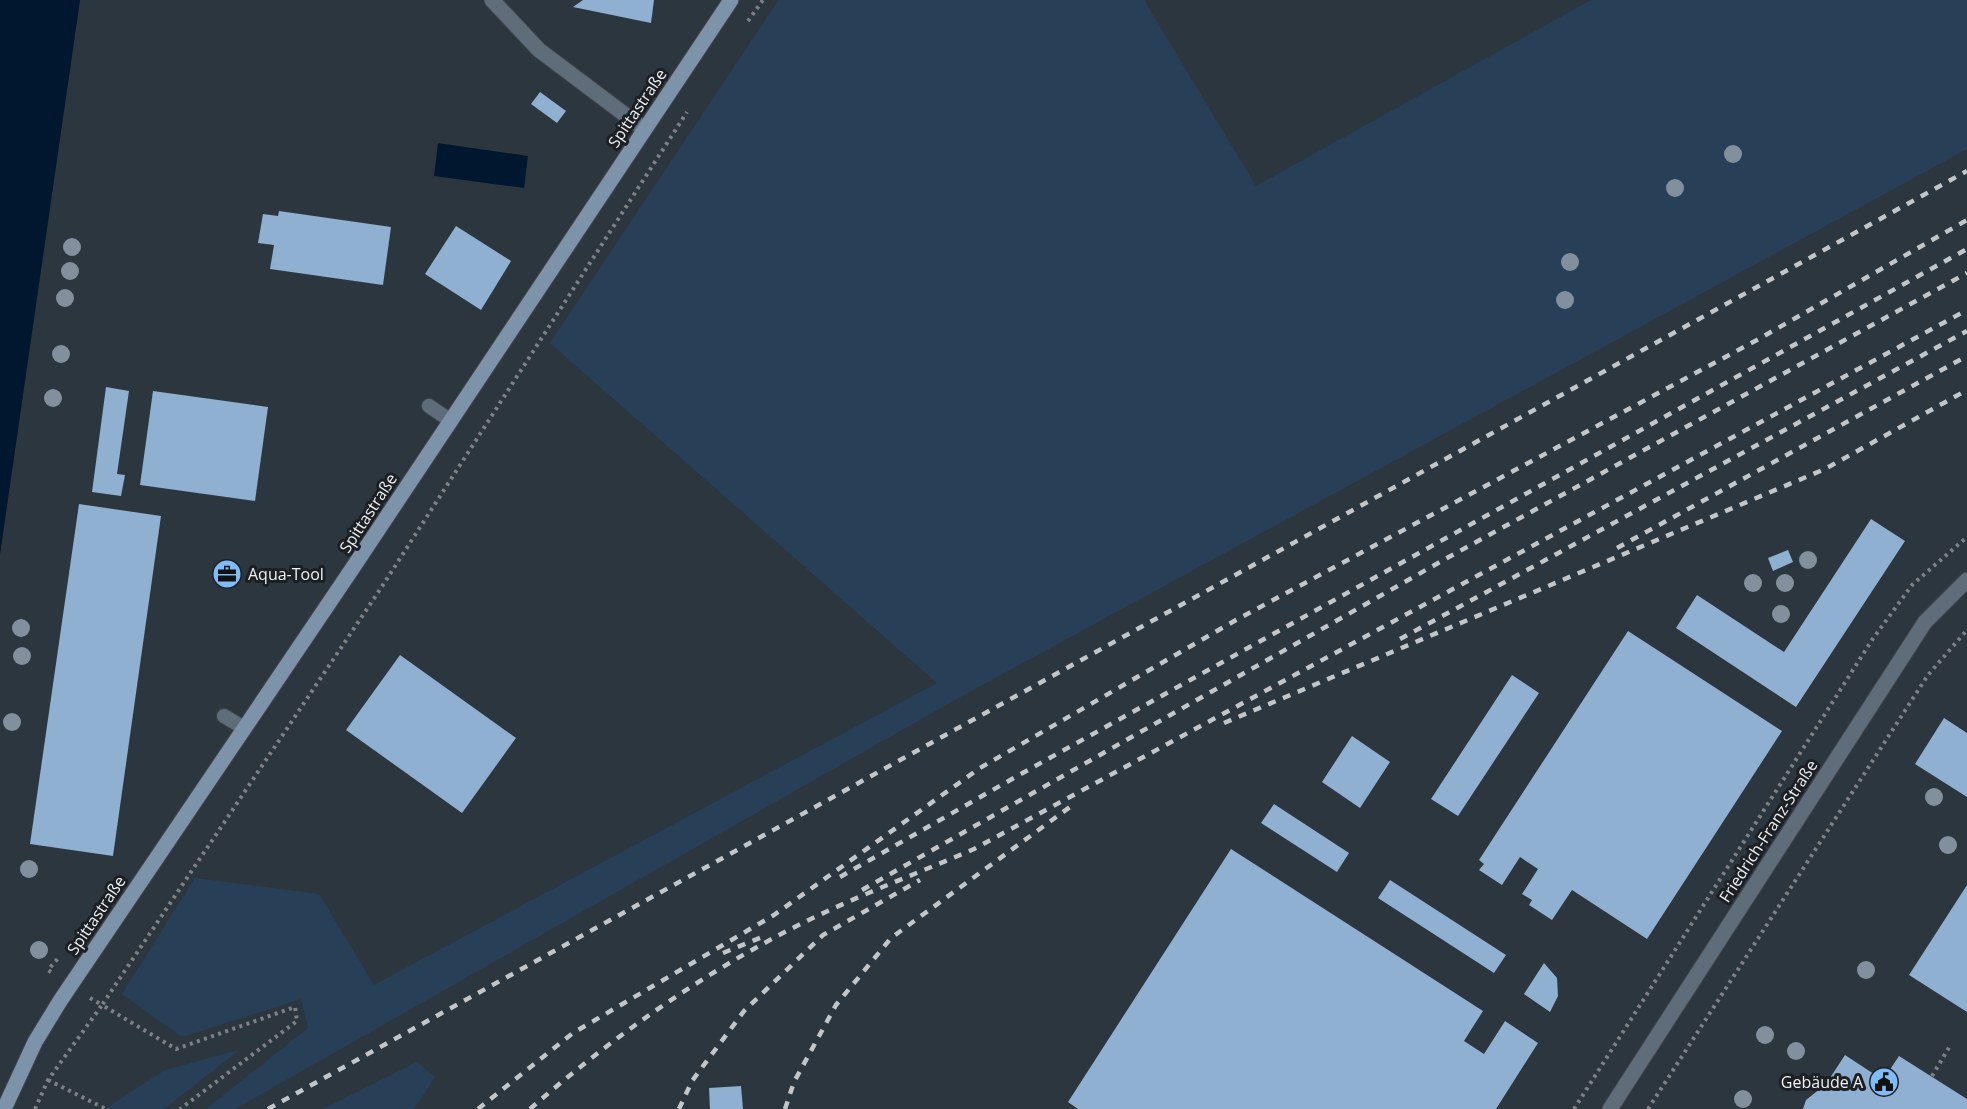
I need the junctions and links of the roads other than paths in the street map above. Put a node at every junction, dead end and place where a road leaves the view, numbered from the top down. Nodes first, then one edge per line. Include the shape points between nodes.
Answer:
1 (492, 0) edge
2 (731, 0) edge
3 (644, 129) junction
4 (429, 406) dead end
5 (451, 421) junction
6 (1967, 580) edge
7 (224, 716) dead end
8 (244, 728) junction
9 (4, 1109) edge
10 (1610, 1109) edge

1 - 3 street via 539,50
2 - 3 street, Spittastraße
3 - 5 street, Spittastraße
4 - 5 lane
5 - 8 street, Spittastraße
6 - 10 street, Friedrich-Franz-Straße via 1925,622
7 - 8 lane
8 - 9 street, Spittastraße via 60,1001 35,1042

